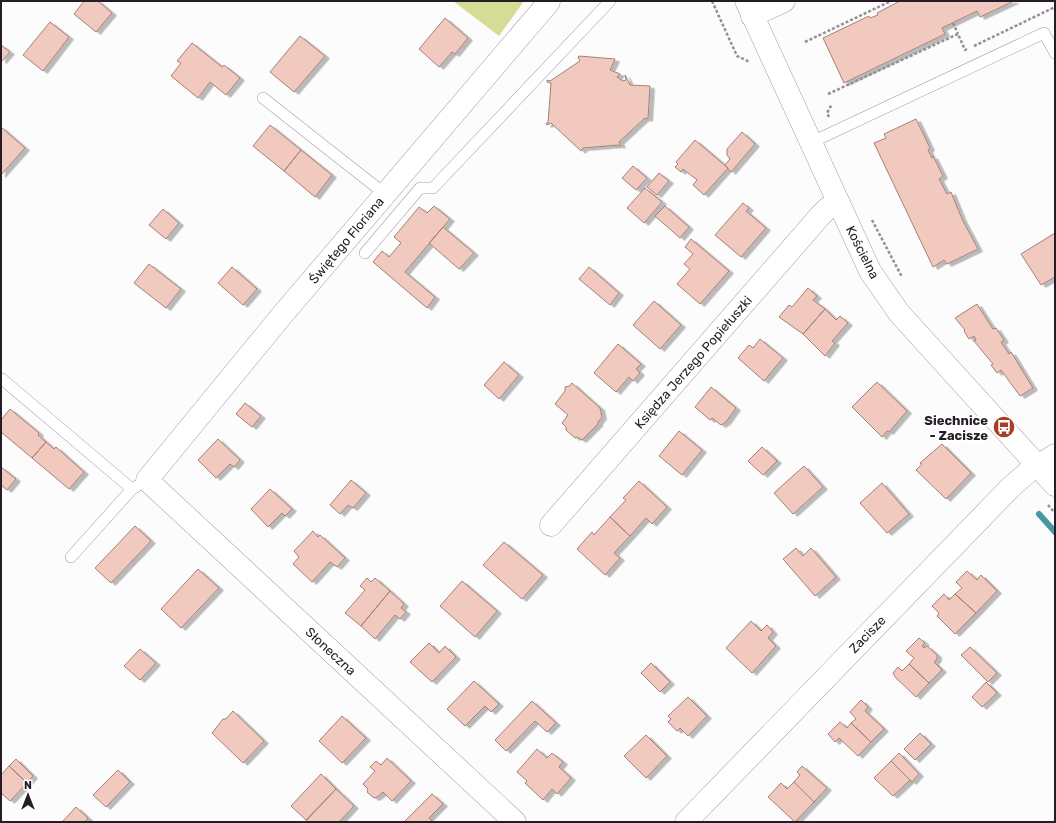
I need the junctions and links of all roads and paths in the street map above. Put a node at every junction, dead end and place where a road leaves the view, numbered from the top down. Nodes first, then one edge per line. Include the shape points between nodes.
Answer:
1 (610, 1) edge
2 (712, 1) edge
3 (784, 1) edge
4 (891, 1) edge
5 (549, 2) dead end
6 (1055, 7) edge
7 (749, 8) edge
8 (953, 23) dead end
9 (958, 34) junction
10 (805, 42) dead end
11 (1055, 53) edge
12 (755, 62) dead end
13 (828, 94) dead end
14 (263, 98) dead end
15 (810, 143) junction
16 (385, 194) junction
17 (839, 203) junction
18 (869, 214) dead end
19 (365, 253) dead end
20 (904, 280) dead end
21 (2, 378) dead end
22 (1047, 460) edge
23 (140, 484) junction
24 (1055, 485) edge
25 (551, 525) dead end
26 (71, 557) dead end
27 (515, 822) edge
28 (686, 822) edge

1 - 19 lane via 433,188 420,188
2 - 12 path via 738,56 746,61
3 - 7 street
4 - 10 path
5 - 16 street, Świętego Floriana
6 - 9 path via 965,50
7 - 15 street, Kościelna
8 - 9 path
9 - 13 path
11 - 15 lane via 1044,33
14 - 16 lane
15 - 17 street, Kościelna
16 - 23 street, Świętego Floriana
17 - 22 street, Kościelna via 870,271 899,313
17 - 25 street, Księdza Jerzego Popiełuszki via 828,208 820,216
18 - 20 path
21 - 23 lane
22 - 24 street, Kościelna
22 - 28 street, Zacisze via 1010,486
23 - 26 lane
23 - 27 street, Słoneczna

